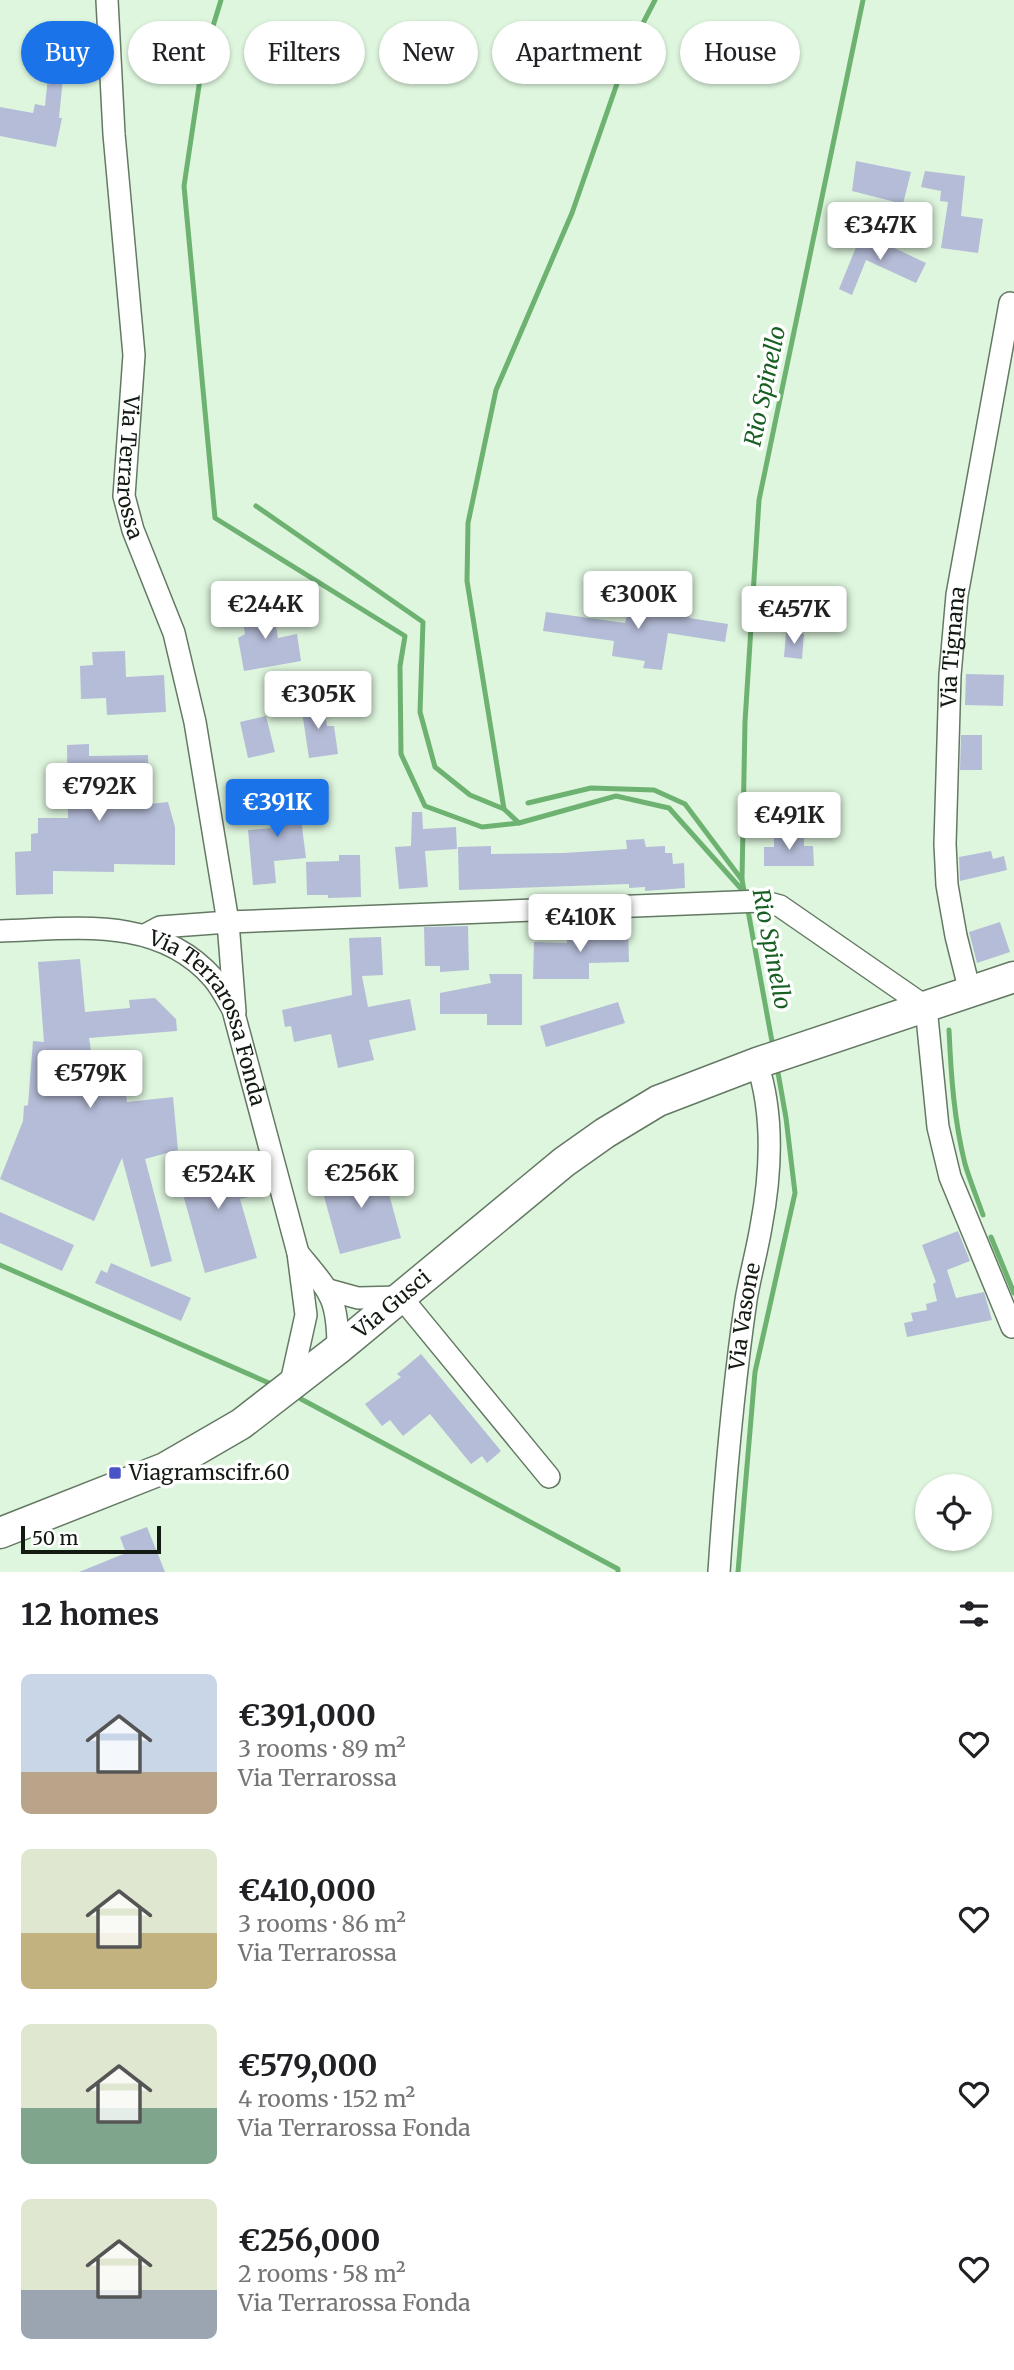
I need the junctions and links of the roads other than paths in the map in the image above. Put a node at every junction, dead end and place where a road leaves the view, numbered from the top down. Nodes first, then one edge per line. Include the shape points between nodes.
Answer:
1 (107, 0) edge
2 (1010, 303) dead end
3 (228, 922) junction
4 (0, 931) edge
5 (145, 935) junction
6 (1014, 977) edge
7 (970, 992) junction
8 (926, 1007) junction
9 (234, 1012) junction
10 (766, 1060) junction
11 (298, 1253) junction
12 (329, 1290) junction
13 (401, 1297) junction
14 (306, 1315) junction
15 (1012, 1327) dead end
16 (338, 1349) junction
17 (290, 1387) junction
18 (549, 1477) dead end
19 (0, 1533) edge
20 (719, 1572) edge

1 - 3 street, Via Terrarossa via 134,355 124,496 174,633 195,722
2 - 7 street, Via Tignana via 957,595 950,675 947,885
3 - 5 street via 160,927
3 - 8 street via 761,901 794,914
3 - 9 street, Via Terrarossa
4 - 5 street, Via Terrarossa Fonda via 109,928
5 - 9 street, Via Terrarossa Fonda via 186,955 213,978
6 - 7 street, Via Gusci
7 - 8 street, Via Gusci
8 - 10 street, Via Gusci
8 - 15 street via 938,1128 950,1177
9 - 11 street, Via Terrarossa Fonda
10 - 13 street, Via Gusci via 658,1101 605,1133
10 - 20 street, Via Vasone via 769,1165 746,1300
11 - 12 street
11 - 14 street, Via Terrarossa Fonda
12 - 13 street via 358,1298
12 - 16 street via 338,1317
13 - 16 street, Via Gusci
13 - 18 street
14 - 16 street via 318,1335
14 - 17 street
16 - 17 street, Via Gusci
17 - 19 street, Via Gusci via 241,1424 165,1468

